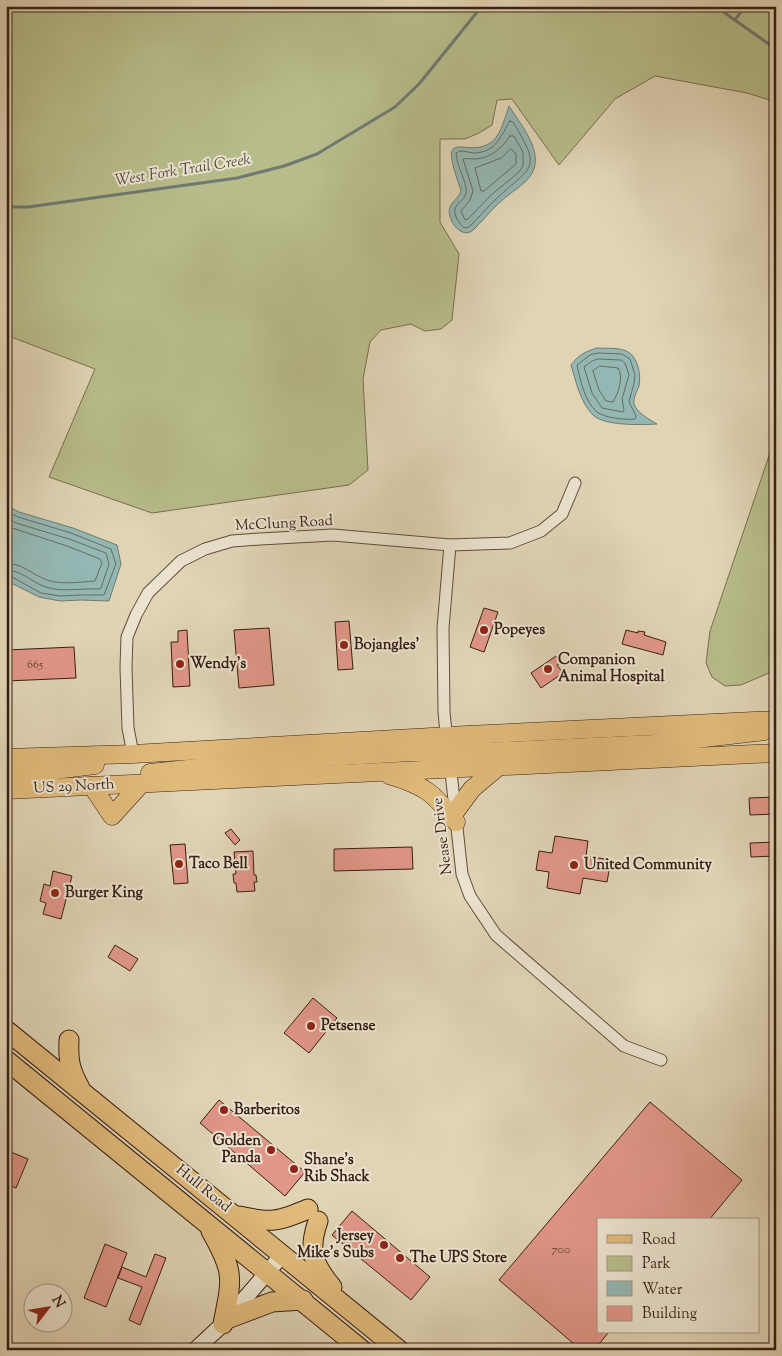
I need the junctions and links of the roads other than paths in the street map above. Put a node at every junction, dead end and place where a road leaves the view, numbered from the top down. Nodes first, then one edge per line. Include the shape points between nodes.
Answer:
1 (575, 483) dead end
2 (450, 545) junction
3 (776, 720) edge
4 (776, 730) edge
5 (448, 752) junction
6 (776, 753) edge
7 (133, 754) junction
8 (6, 758) edge
9 (498, 767) junction
10 (379, 772) junction
11 (6, 776) edge
12 (141, 784) junction
13 (101, 786) junction
14 (6, 790) edge
15 (456, 817) junction
16 (6, 1030) edge
17 (6, 1038) edge
18 (30, 1050) junction
19 (6, 1060) edge
20 (661, 1060) dead end
21 (82, 1091) junction
22 (234, 1215) junction
23 (207, 1223) junction
24 (283, 1254) junction
25 (268, 1271) junction
26 (303, 1300) junction
27 (353, 1312) junction
28 (225, 1322) junction
29 (195, 1350) edge
30 (362, 1350) edge
31 (399, 1350) edge

1 - 2 street, McClung Road via 562,514 541,531 510,543
2 - 5 street, Nease Drive via 443,628
2 - 7 street, McClung Road via 333,535 260,539 214,546 181,561 148,593 127,637 127,712
3 - 5 main road
4 - 5 main road via 652,744
5 - 7 main road
5 - 9 main road
5 - 10 main road, US 29 North
5 - 13 main road via 234,763 138,774
5 - 15 street, Nease Drive
6 - 9 main road
7 - 8 main road
7 - 11 main road via 114,763
9 - 15 main road via 472,789
10 - 12 main road, US 29 North
10 - 15 main road via 425,788
12 - 13 main road, US 29 North
12 - 13 main road via 112,816
13 - 14 main road, US 29 North
15 - 20 street, Nease Drive via 459,860 466,887 496,935 624,1046
16 - 18 highway, Hull Road
17 - 18 highway
18 - 21 highway, Hull Road
18 - 21 highway via 62,1045 69,1040 71,1071
19 - 23 highway, Hull Road
21 - 22 highway, Hull Road
22 - 24 highway, Hull Road
22 - 27 highway via 262,1221 313,1215 312,1251 321,1274
23 - 25 highway, Hull Road
23 - 28 highway via 225,1255 230,1273
24 - 25 main road
24 - 27 highway, Hull Road
25 - 26 highway, Hull Road
25 - 28 main road
26 - 28 highway via 272,1302
26 - 30 highway, Hull Road
27 - 31 highway, Hull Road
28 - 29 main road

